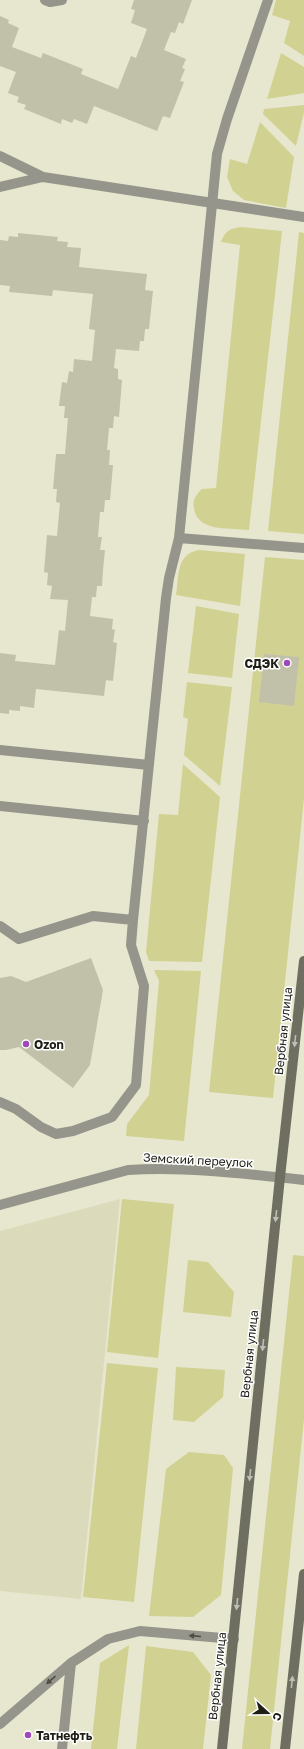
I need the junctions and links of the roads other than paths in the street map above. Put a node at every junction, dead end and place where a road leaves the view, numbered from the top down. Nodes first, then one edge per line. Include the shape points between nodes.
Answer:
1 (45, 0) edge
2 (62, 0) edge
3 (268, 0) edge
4 (0, 156) edge
5 (42, 177) junction
6 (0, 187) edge
7 (212, 203) junction
8 (304, 217) edge
9 (180, 538) junction
10 (304, 548) edge
11 (0, 750) edge
12 (149, 766) junction
13 (0, 806) edge
14 (144, 821) junction
15 (133, 920) junction
16 (0, 926) edge
17 (304, 961) edge
18 (0, 1102) edge
19 (280, 1177) junction
20 (304, 1180) edge
21 (0, 1205) edge
22 (304, 1574) edge
23 (234, 1639) junction
24 (71, 1663) junction
25 (0, 1724) edge
26 (62, 1749) edge
27 (222, 1749) edge
28 (285, 1749) edge

1 - 2 street
3 - 7 street via 217,154
4 - 5 street
5 - 6 street
5 - 7 street
7 - 8 street
7 - 9 street
9 - 10 street
9 - 12 street via 166,598
11 - 12 street
12 - 14 street
13 - 14 street
14 - 15 street
15 - 16 street via 93,916 19,939
15 - 18 street via 131,945 144,986 136,1085 112,1117 73,1131 56,1134
17 -> 19 main road, Вербная улица
19 - 20 street, Земский переулок
19 - 21 street, Земский переулок via 128,1170
19 -> 23 main road, Вербная улица
28 -> 22 main road
23 -> 24 street via 140,1631 108,1639
23 - 27 main road, Вербная улица
24 -> 25 street
24 - 26 street

